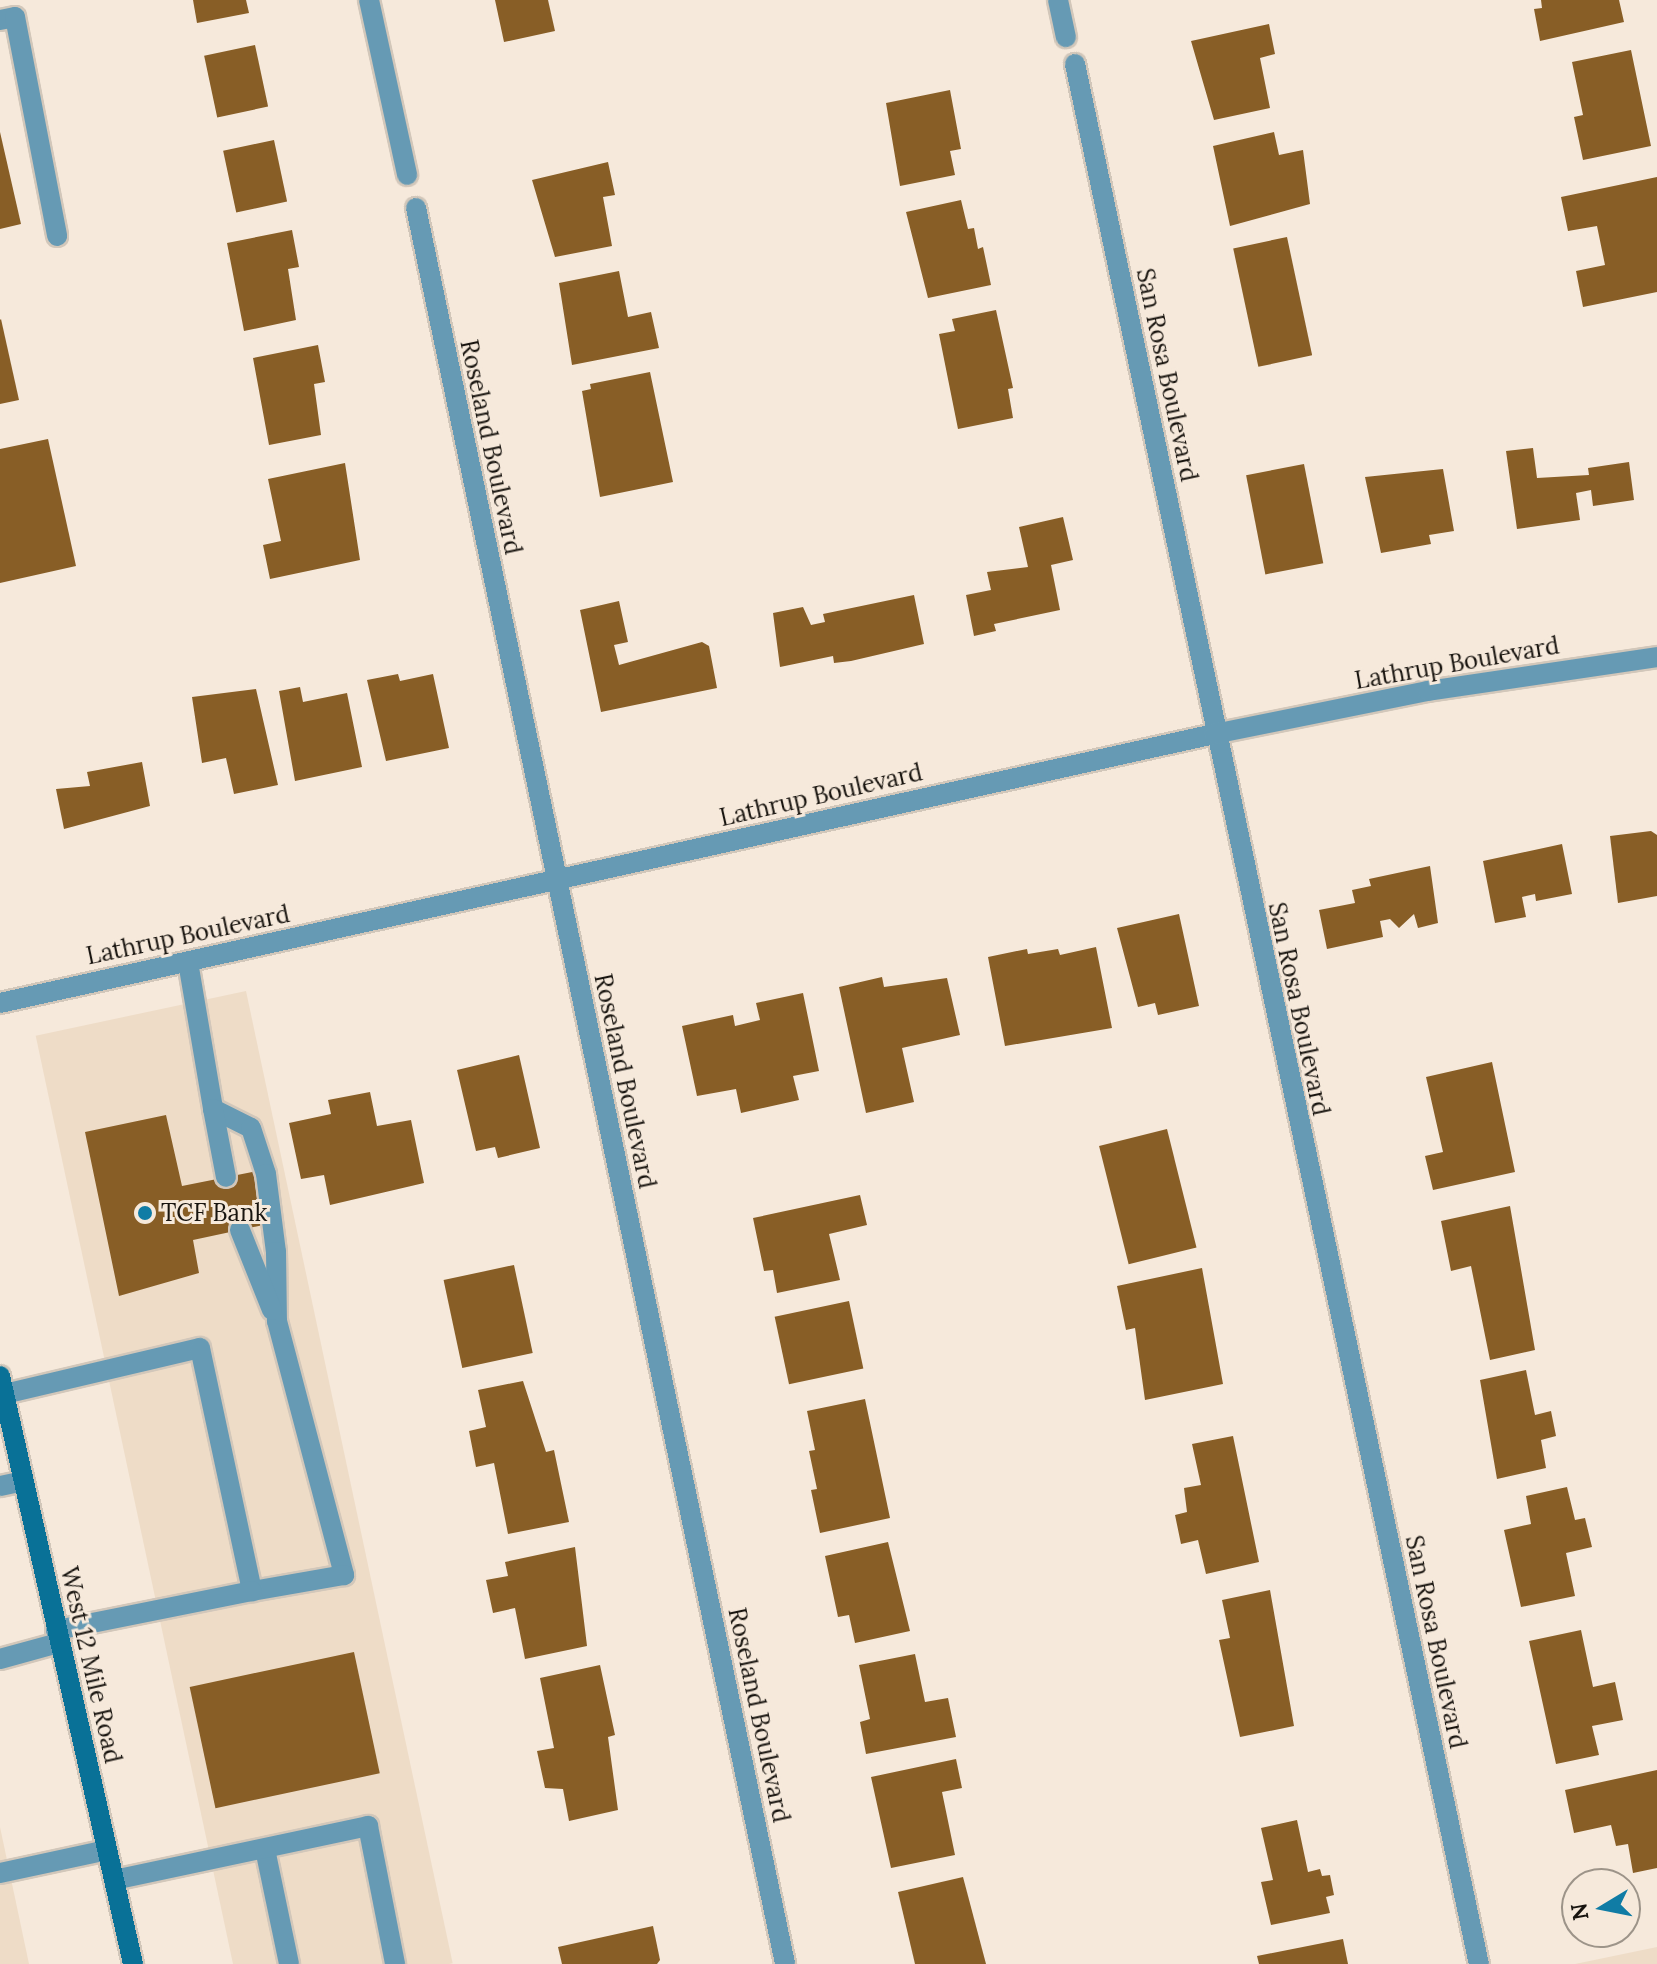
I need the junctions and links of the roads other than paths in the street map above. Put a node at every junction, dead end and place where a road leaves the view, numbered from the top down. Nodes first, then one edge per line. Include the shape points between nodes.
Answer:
1 (369, 0) edge
2 (1058, 0) edge
3 (0, 20) edge
4 (1066, 37) dead end
5 (1075, 64) dead end
6 (407, 175) dead end
7 (416, 208) dead end
8 (57, 236) dead end
9 (1657, 657) edge
10 (1214, 734) junction
11 (554, 882) junction
12 (188, 962) junction
13 (0, 1003) edge
14 (213, 1109) junction
15 (226, 1177) dead end
16 (240, 1230) dead end
17 (277, 1321) junction
18 (1, 1384) edge
19 (23, 1481) junction
20 (0, 1486) edge
21 (252, 1591) junction
22 (57, 1636) junction
23 (0, 1659) edge
24 (265, 1849) junction
25 (107, 1850) junction
26 (0, 1873) edge
27 (114, 1880) junction
28 (133, 1964) edge
29 (289, 1964) edge
30 (395, 1964) edge
31 (785, 1964) edge
32 (1479, 1964) edge

1 - 6 street
2 - 4 street
3 - 8 street via 15,17
5 - 10 street, San Rosa Boulevard
7 - 11 street, Roseland Boulevard
9 - 10 street, Lathrup Boulevard via 1428,691
10 - 11 street, Lathrup Boulevard
10 - 32 street, San Rosa Boulevard
11 - 12 street, Lathrup Boulevard
11 - 31 street, Roseland Boulevard
12 - 13 street, Lathrup Boulevard
12 - 14 street
14 - 15 street
14 - 17 street via 251,1128 266,1174 276,1252
16 - 17 street
17 - 21 street via 344,1575
18 - 19 main road, West 12 Mile Road
18 - 21 street via 200,1348
19 - 20 street
19 - 22 main road, West 12 Mile Road
21 - 22 street
22 - 23 street
22 - 25 main road, West 12 Mile Road
24 - 27 street
24 - 29 street
24 - 30 street via 368,1826
25 - 26 street
25 - 27 main road, West 12 Mile Road
27 - 28 main road, West 12 Mile Road

